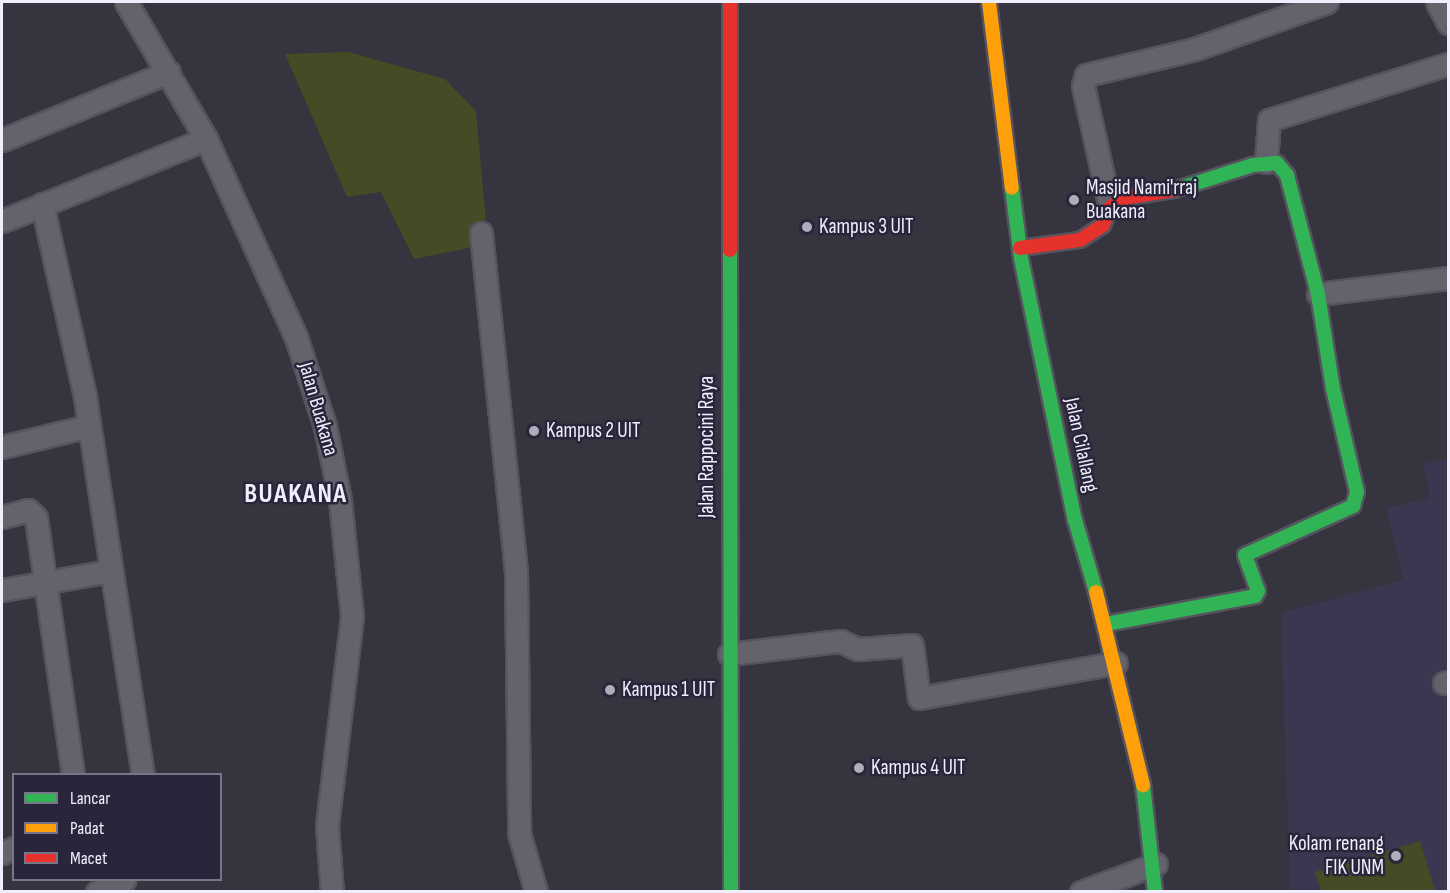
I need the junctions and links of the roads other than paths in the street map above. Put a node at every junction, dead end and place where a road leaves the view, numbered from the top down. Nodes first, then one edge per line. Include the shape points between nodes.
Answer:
1 (126, 2) edge
2 (730, 2) edge
3 (989, 2) edge
4 (1327, 2) edge
5 (1437, 2) edge
6 (1449, 23) edge
7 (1449, 64) edge
8 (169, 72) junction
9 (206, 139) junction
10 (2, 140) edge
11 (1266, 162) junction
12 (42, 204) junction
13 (1110, 208) junction
14 (2, 221) edge
15 (481, 234) dead end
16 (1020, 248) junction
17 (1449, 278) edge
18 (1318, 294) junction
19 (89, 426) junction
20 (2, 447) edge
21 (2, 517) edge
22 (109, 571) junction
23 (44, 582) junction
24 (2, 590) edge
25 (1106, 624) junction
26 (729, 654) junction
27 (1116, 663) junction
28 (73, 773) edge
29 (143, 773) edge
30 (1156, 864) junction
31 (120, 881) edge
32 (329, 890) edge
33 (97, 891) edge
34 (536, 891) edge
35 (731, 891) edge
36 (1081, 891) edge
37 (1155, 891) edge

1 - 8 street, Jalan Buakana
2 - 26 street, Jalan Rappocini Raya
3 - 16 street, Jalan Cilallang
4 - 13 street via 1195,49 1086,75 1083,86
5 - 6 street
7 - 11 street via 1269,120
8 - 9 street, Jalan Buakana
8 - 10 street
9 - 12 street
9 - 32 street, Jalan Buakana via 296,338 337,477 352,616 327,826
11 - 13 street via 1188,188 1123,198
11 - 18 street via 1277,162 1287,175
12 - 14 street
12 - 19 street
13 - 16 street via 1103,225 1080,240
15 - 34 street via 517,583 519,833
16 - 25 street, Jalan Cilallang via 1075,520
17 - 18 street
18 - 25 street via 1333,389 1357,492 1353,506 1249,551 1245,555 1258,591 1255,596
19 - 20 street
19 - 22 street
21 - 23 street via 28,510 34,514
22 - 23 street
22 - 29 street
23 - 24 street
23 - 28 street
25 - 27 street, Jalan Cilallang
26 - 27 street via 840,641 858,649 912,645 919,698
26 - 35 street, Jalan Rappocini Raya
27 - 30 street, Jalan Cilallang
30 - 36 street
30 - 37 street, Jalan Cilallang
31 - 33 street

